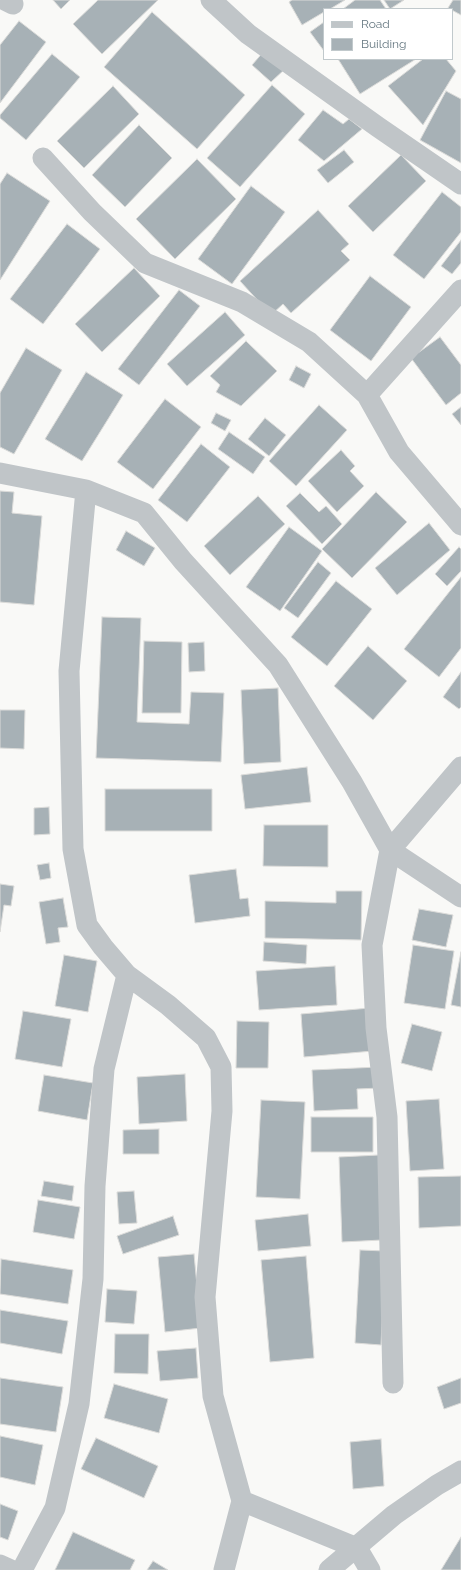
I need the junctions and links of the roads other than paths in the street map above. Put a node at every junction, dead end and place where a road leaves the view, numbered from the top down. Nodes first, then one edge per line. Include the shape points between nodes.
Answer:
1 (212, 0) edge
2 (43, 158) dead end
3 (461, 184) edge
4 (461, 290) edge
5 (368, 395) junction
6 (0, 473) edge
7 (86, 490) junction
8 (459, 521) edge
9 (461, 767) edge
10 (390, 850) junction
11 (461, 897) edge
12 (128, 975) junction
13 (393, 1383) dead end
14 (461, 1471) edge
15 (242, 1501) junction
16 (357, 1548) junction
17 (0, 1565) edge
18 (11, 1570) edge
19 (22, 1570) edge
20 (224, 1570) edge
21 (329, 1570) edge
22 (370, 1570) edge

1 - 3 street via 248,34
2 - 5 street via 92,212 145,264 242,302 308,342
4 - 5 street
5 - 8 street via 399,452
6 - 7 street
7 - 10 street via 144,513 278,666 352,782
7 - 12 street via 69,671 73,849 87,925
9 - 10 street
10 - 11 street
10 - 13 street via 372,945 376,1028 387,1117
12 - 15 street via 206,1038 221,1067 222,1111 205,1297 213,1396
12 - 19 street via 104,1070 94,1186 93,1279 79,1404 55,1508
14 - 16 street via 394,1515
15 - 16 street
15 - 20 street
16 - 21 street
16 - 22 street
17 - 18 street

